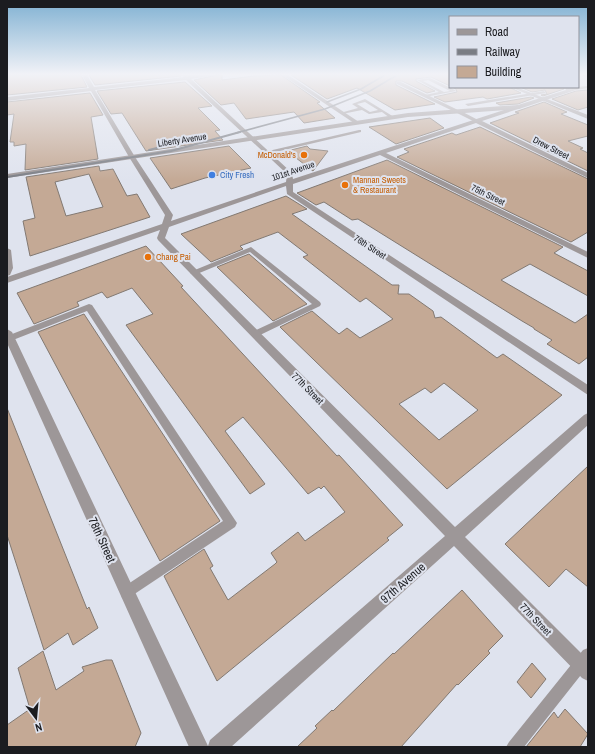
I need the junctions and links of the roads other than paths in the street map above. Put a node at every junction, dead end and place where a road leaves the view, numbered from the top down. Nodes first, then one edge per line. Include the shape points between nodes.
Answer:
1 (104, 110) edge
2 (221, 110) edge
3 (338, 110) edge
4 (356, 110) edge
5 (364, 110) edge
6 (432, 110) edge
7 (470, 110) edge
8 (509, 110) edge
9 (571, 110) edge
10 (382, 111) joint
11 (457, 111) junction
12 (342, 113) junction
13 (408, 115) junction
14 (392, 117) junction
15 (588, 117) edge
16 (477, 121) junction
17 (356, 122) junction
18 (359, 131) dead end
19 (251, 138) junction
20 (267, 152) junction
21 (380, 152) junction
22 (132, 157) junction
23 (7, 176) edge
24 (588, 176) edge
25 (289, 183) junction
26 (164, 226) junction
27 (7, 250) edge
28 (588, 255) edge
29 (194, 272) junction
30 (7, 273) edge
31 (7, 280) edge
32 (255, 334) junction
33 (8, 335) edge
34 (588, 391) edge
35 (588, 418) edge
36 (455, 536) junction
37 (127, 593) junction
38 (586, 664) edge
39 (199, 747) edge
40 (217, 747) edge
41 (514, 747) edge

1 - 22 street, 77th Street
2 - 19 street, 76th Street
3 - 12 street
4 - 12 lane
5 - 10 lane via 369,113
6 - 13 street, Liberty Avenue
7 - 11 street, Liberty Avenue
8 - 16 street, 101st Avenue
9 - 15 street
10 - 14 lane
11 - 13 street, Liberty Avenue
11 - 16 street, Drew Street
12 - 17 street
13 - 14 street, Liberty Avenue
14 - 17 street, Liberty Avenue
16 - 21 street, 101st Avenue
16 - 24 street, Drew Street
17 - 19 street, Liberty Avenue
18 - 20 lane
19 - 20 street, 76th Street
19 - 22 street, Liberty Avenue
20 - 25 street, 76th Street via 290,174
21 - 25 street, 101st Avenue
21 - 28 street, 75th Street
22 - 23 street, Liberty Avenue
22 - 26 street, 77th Street via 169,215
25 - 26 street, 101st Avenue
25 - 34 street, 76th Street via 289,193
26 - 29 street, 77th Street via 161,238
26 - 31 street, 101st Avenue
27 - 30 street via 10,268
29 - 32 street, 77th Street
29 - 32 lane via 251,249 317,304
32 - 36 street, 77th Street
33 - 37 street, 78th Street
33 - 37 lane via 89,307 231,523
35 - 36 street, 97th Avenue
36 - 38 street, 77th Street
36 - 40 street, 97th Avenue
37 - 39 street, 78th Street
38 - 41 lane

